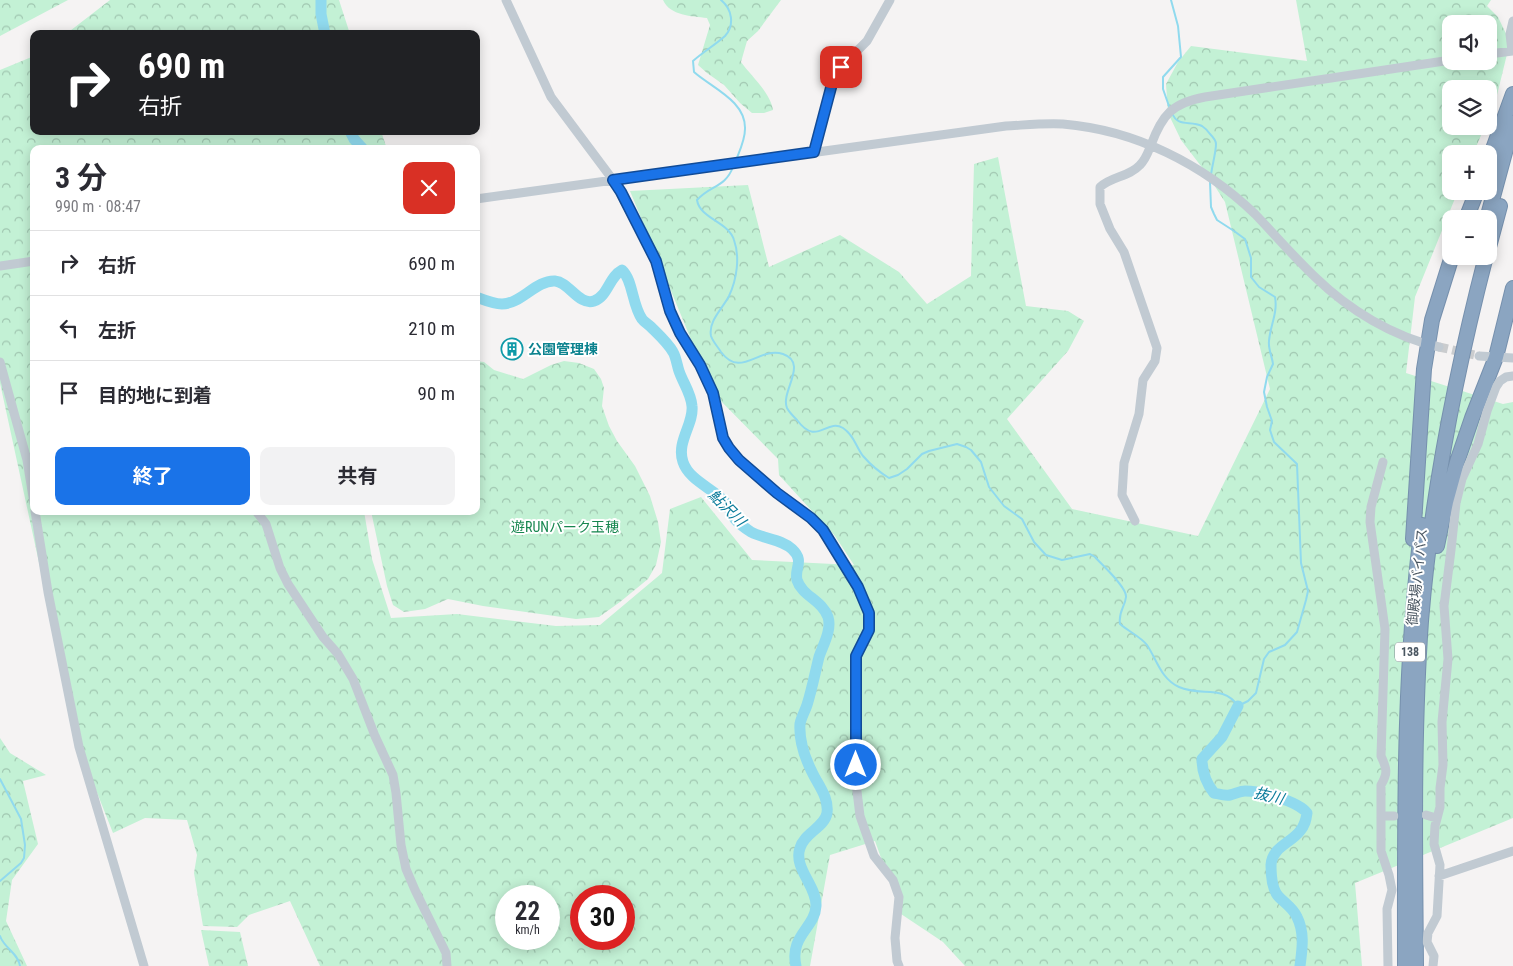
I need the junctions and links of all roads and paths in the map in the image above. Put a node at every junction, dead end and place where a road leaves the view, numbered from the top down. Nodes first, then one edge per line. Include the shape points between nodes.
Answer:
1 (506, 0) edge
2 (890, 0) edge
3 (1513, 21) edge
4 (1513, 51) edge
5 (1497, 53) edge
6 (1442, 61) edge
7 (1513, 94) edge
8 (1513, 123) edge
9 (1151, 145) junction
10 (1494, 145) edge
11 (814, 152) junction
12 (1513, 157) edge
13 (613, 180) junction
14 (480, 198) edge
15 (1489, 210) edge
16 (1497, 217) edge
17 (30, 262) edge
18 (1449, 265) edge
19 (1474, 265) edge
20 (1483, 265) edge
21 (0, 266) edge
22 (1513, 288) edge
23 (1460, 342) junction
24 (1433, 346) junction
25 (1479, 356) tunnel mouth
26 (1496, 357) junction
27 (1513, 358) edge
28 (0, 362) edge
29 (1513, 376) edge
30 (1383, 462) dead end
31 (30, 478) edge
32 (36, 515) edge
33 (259, 515) edge
34 (1134, 521) dead end
35 (1410, 647) junction
36 (1419, 671) junction
37 (1381, 816) junction
38 (1394, 816) dead end
39 (1426, 816) dead end
40 (1436, 818) junction
41 (1513, 851) edge
42 (1439, 876) junction
43 (144, 966) edge
44 (447, 966) edge
45 (899, 966) edge
46 (1388, 966) edge
47 (1405, 966) edge
48 (1416, 966) edge
49 (1433, 966) edge

1 - 13 street via 551,97
2 - 11 street via 867,41 841,67 833,80
3 - 4 street via 1510,34
4 - 5 street
6 - 9 street via 1193,99 1168,113 1157,128
7 - 10 highway
8 - 15 highway
9 - 11 street via 1087,127 1035,124
9 - 24 street via 1192,166 1234,195 1316,278 1348,305 1381,325
9 - 34 street via 1146,158 1134,171 1100,187 1100,204 1124,252 1157,348 1155,361 1143,380 1139,414 1124,463 1122,495
11 - 13 street
12 - 16 highway
13 - 14 street
13 - 45 street via 656,261 670,311 713,393 723,438 739,460 823,530 858,587 869,613 869,630 856,656 856,783 860,816 874,856 893,880 899,897 895,938
17 - 21 street
18 - 24 highway via 1432,320
19 - 23 highway, 138
20 - 23 highway, 138
22 - 26 highway
23 - 35 highway, 御殿場バイパス / 138 via 1440,419 1424,511
23 - 36 highway, 御殿場バイパス / 138 via 1433,511
24 - 35 highway via 1421,406
25 - 26 street
26 - 27 street
26 - 36 highway via 1472,418 1446,502 1431,574
28 - 31 street
29 - 40 street via 1506,377 1496,387 1456,503 1444,606 1448,659 1442,722 1440,807
30 - 37 street via 1370,522 1385,629 1381,756 1386,776 1381,785
32 - 43 street via 79,747
33 - 44 street via 266,524 288,584 338,654 361,696 393,775 406,870 446,954
35 - 47 highway, 御殿場バイパス / 138 via 1405,776
36 - 48 highway, 御殿場バイパス / 138 via 1415,775
37 - 38 street
37 - 46 street via 1381,851 1392,890 1387,909
39 - 40 street
40 - 42 street via 1434,844 1440,865
41 - 42 street
42 - 49 street via 1436,916 1427,942 1434,956

